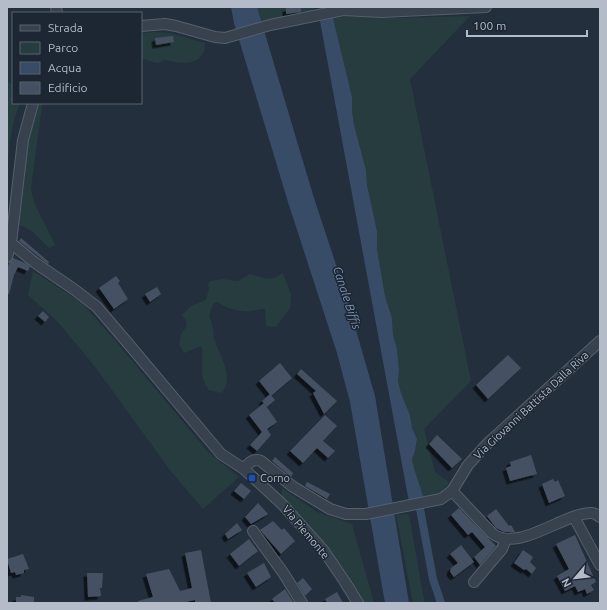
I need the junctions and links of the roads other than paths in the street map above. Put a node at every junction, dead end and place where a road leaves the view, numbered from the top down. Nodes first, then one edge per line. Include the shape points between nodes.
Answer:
1 (486, 7) edge
2 (408, 9) edge
3 (142, 26) edge
4 (33, 104) edge
5 (11, 243) junction
6 (7, 257) edge
7 (600, 341) edge
8 (244, 469) junction
9 (452, 491) junction
10 (574, 517) junction
11 (600, 517) edge
12 (253, 531) dead end
13 (506, 539) junction
14 (600, 565) edge
15 (474, 582) dead end
16 (302, 603) edge
17 (358, 603) edge

1 - 2 street
2 - 3 street via 382,12 343,10 270,25 232,37 215,37 165,24
4 - 5 street via 22,140
5 - 6 street
5 - 8 street, Via Piemonte via 97,307 221,454
7 - 9 street, Via Giovanni Battista Dalla Riva via 487,444 468,465
8 - 9 street, Via Giovanni Battista Dalla Riva via 255,459 261,461 292,486 330,509 346,514 366,514 405,507 441,499
8 - 17 street, Via Piemonte via 282,504 324,551
9 - 13 street via 492,533
10 - 11 street via 593,513
10 - 13 street via 533,534
10 - 14 street
12 - 16 street
13 - 15 street via 502,549

